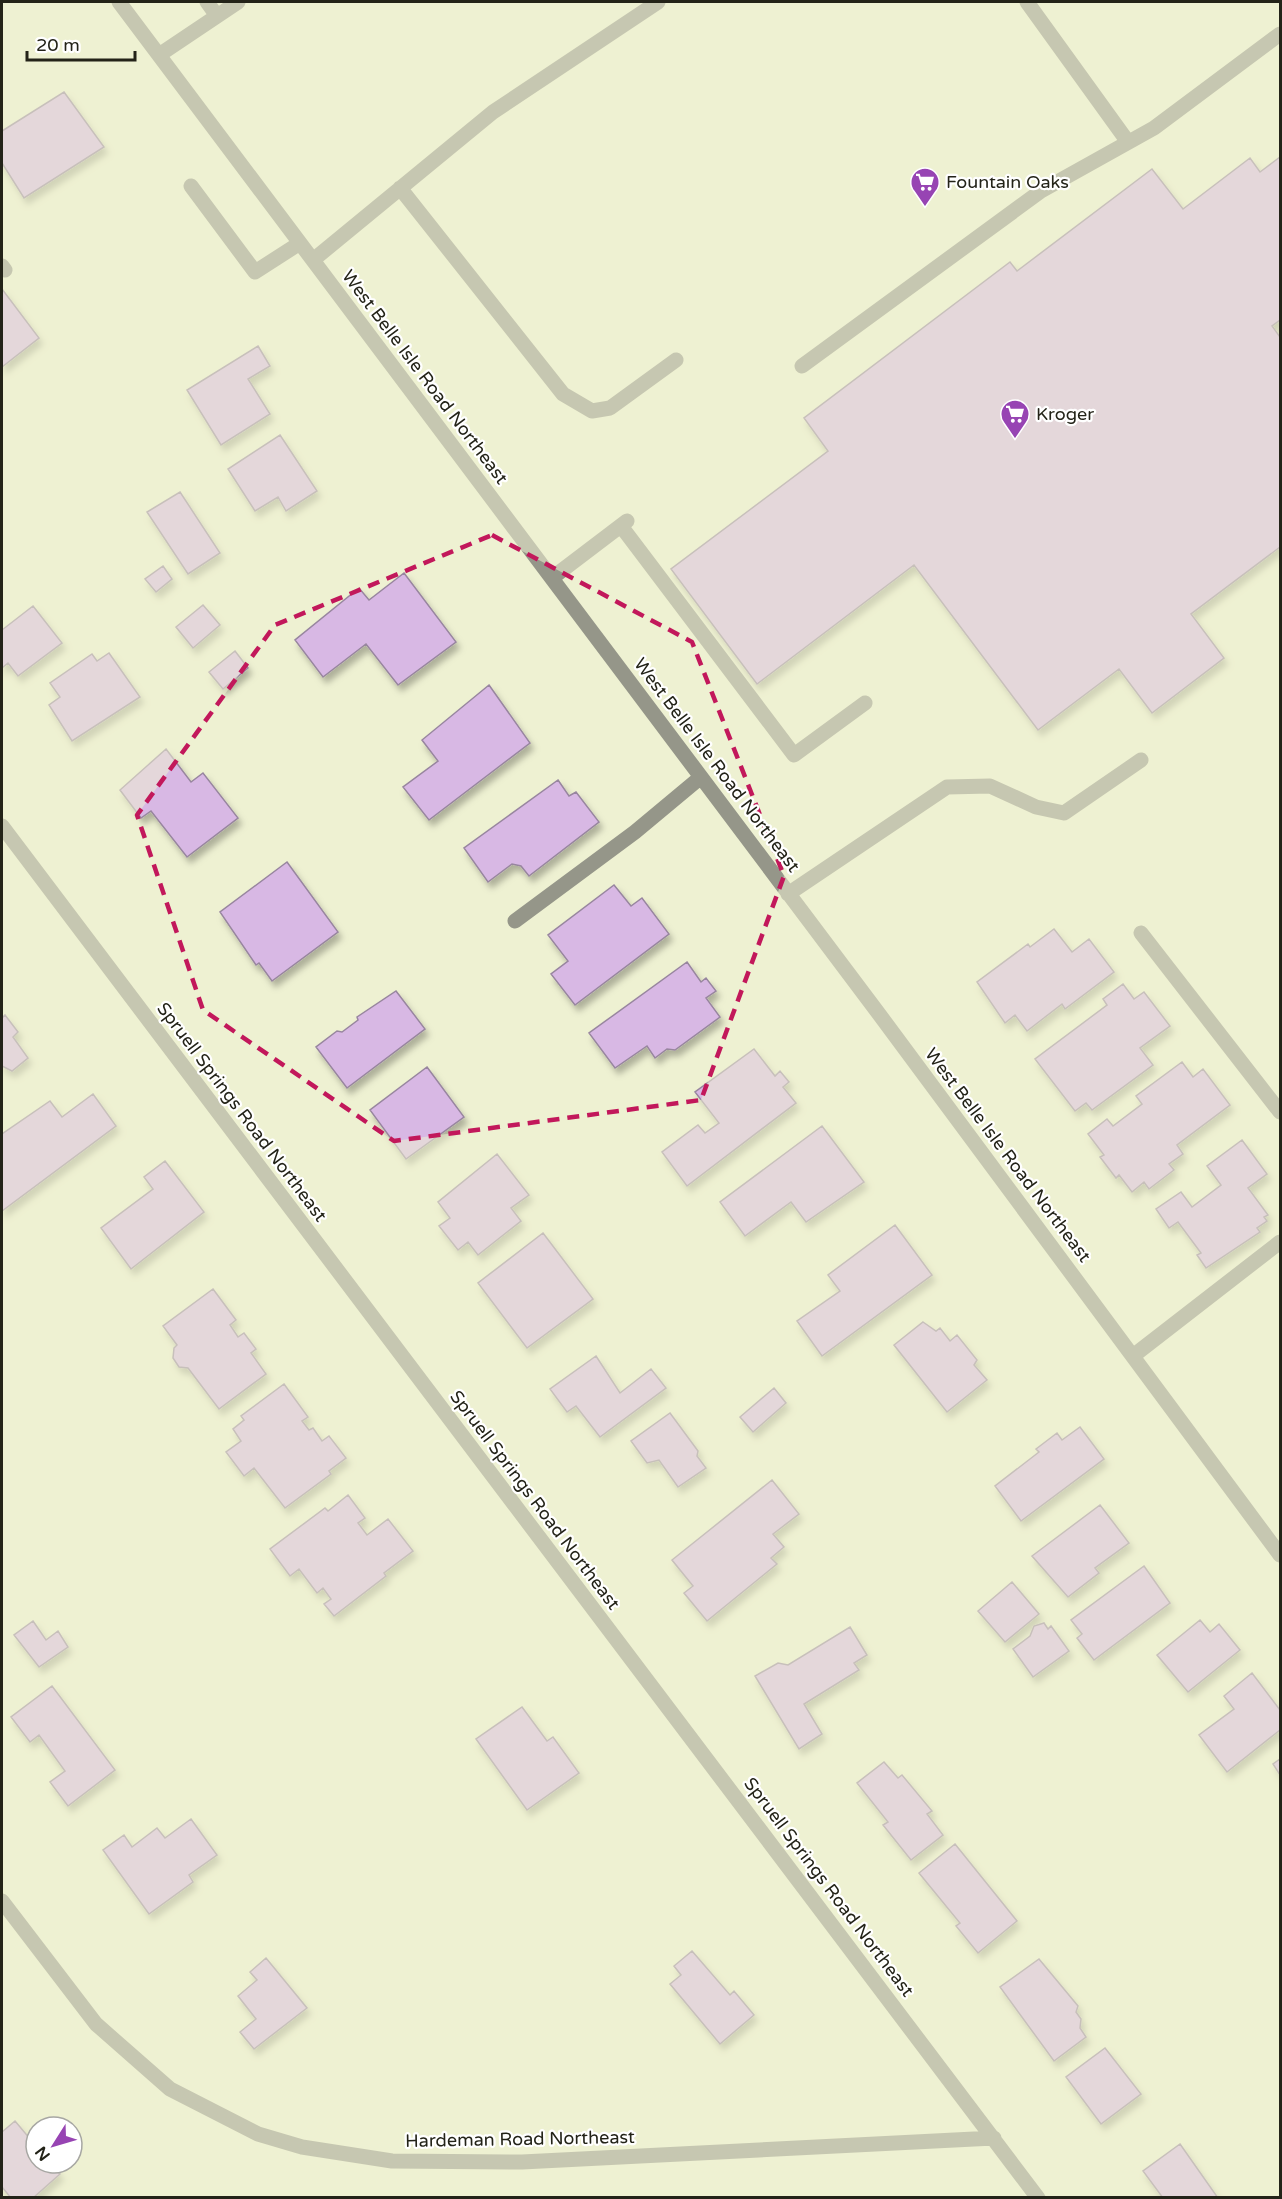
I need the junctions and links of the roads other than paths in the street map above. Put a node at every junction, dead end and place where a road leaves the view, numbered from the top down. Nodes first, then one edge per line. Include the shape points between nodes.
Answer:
1 (119, 2) edge
2 (207, 2) edge
3 (238, 2) edge
4 (658, 2) edge
5 (1027, 2) edge
6 (216, 16) junction
7 (1281, 34) edge
8 (159, 55) junction
9 (1128, 142) junction
10 (190, 186) dead end
11 (400, 188) junction
12 (300, 243) junction
13 (313, 260) junction
14 (676, 360) dead end
15 (802, 366) dead end
16 (552, 578) junction
17 (865, 703) dead end
18 (1141, 760) dead end
19 (701, 777) junction
20 (2, 826) edge
21 (788, 894) junction
22 (515, 921) dead end
23 (1141, 933) dead end
24 (1281, 1112) edge
25 (1281, 1242) edge
26 (1133, 1356) junction
27 (1281, 1555) edge
28 (2, 1901) edge
29 (994, 2138) junction
30 (1038, 2198) edge

1 - 8 street, West Belle Isle Road Northeast
2 - 6 street
3 - 6 street
4 - 11 street via 493,112
5 - 9 street
6 - 8 street
7 - 9 street via 1154,128
8 - 12 street, West Belle Isle Road Northeast
9 - 15 street via 1041,190
10 - 12 street via 255,272
11 - 13 street
11 - 14 street via 563,394 592,411 610,408
12 - 13 street, West Belle Isle Road Northeast
13 - 16 street, West Belle Isle Road Northeast
16 - 17 street via 624,524 794,755
16 - 19 street, West Belle Isle Road Northeast
18 - 21 street via 1064,813 1035,807 990,786 947,786
19 - 21 street, West Belle Isle Road Northeast
19 - 22 street via 635,832
20 - 29 street, Spruell Springs Road Northeast
21 - 26 street, West Belle Isle Road Northeast
23 - 24 street
25 - 26 street
26 - 27 street, West Belle Isle Road Northeast
28 - 29 street, Hardeman Road Northeast via 96,2024 170,2089 258,2134 302,2147 392,2161 522,2162
29 - 30 street, Spruell Springs Road Northeast

